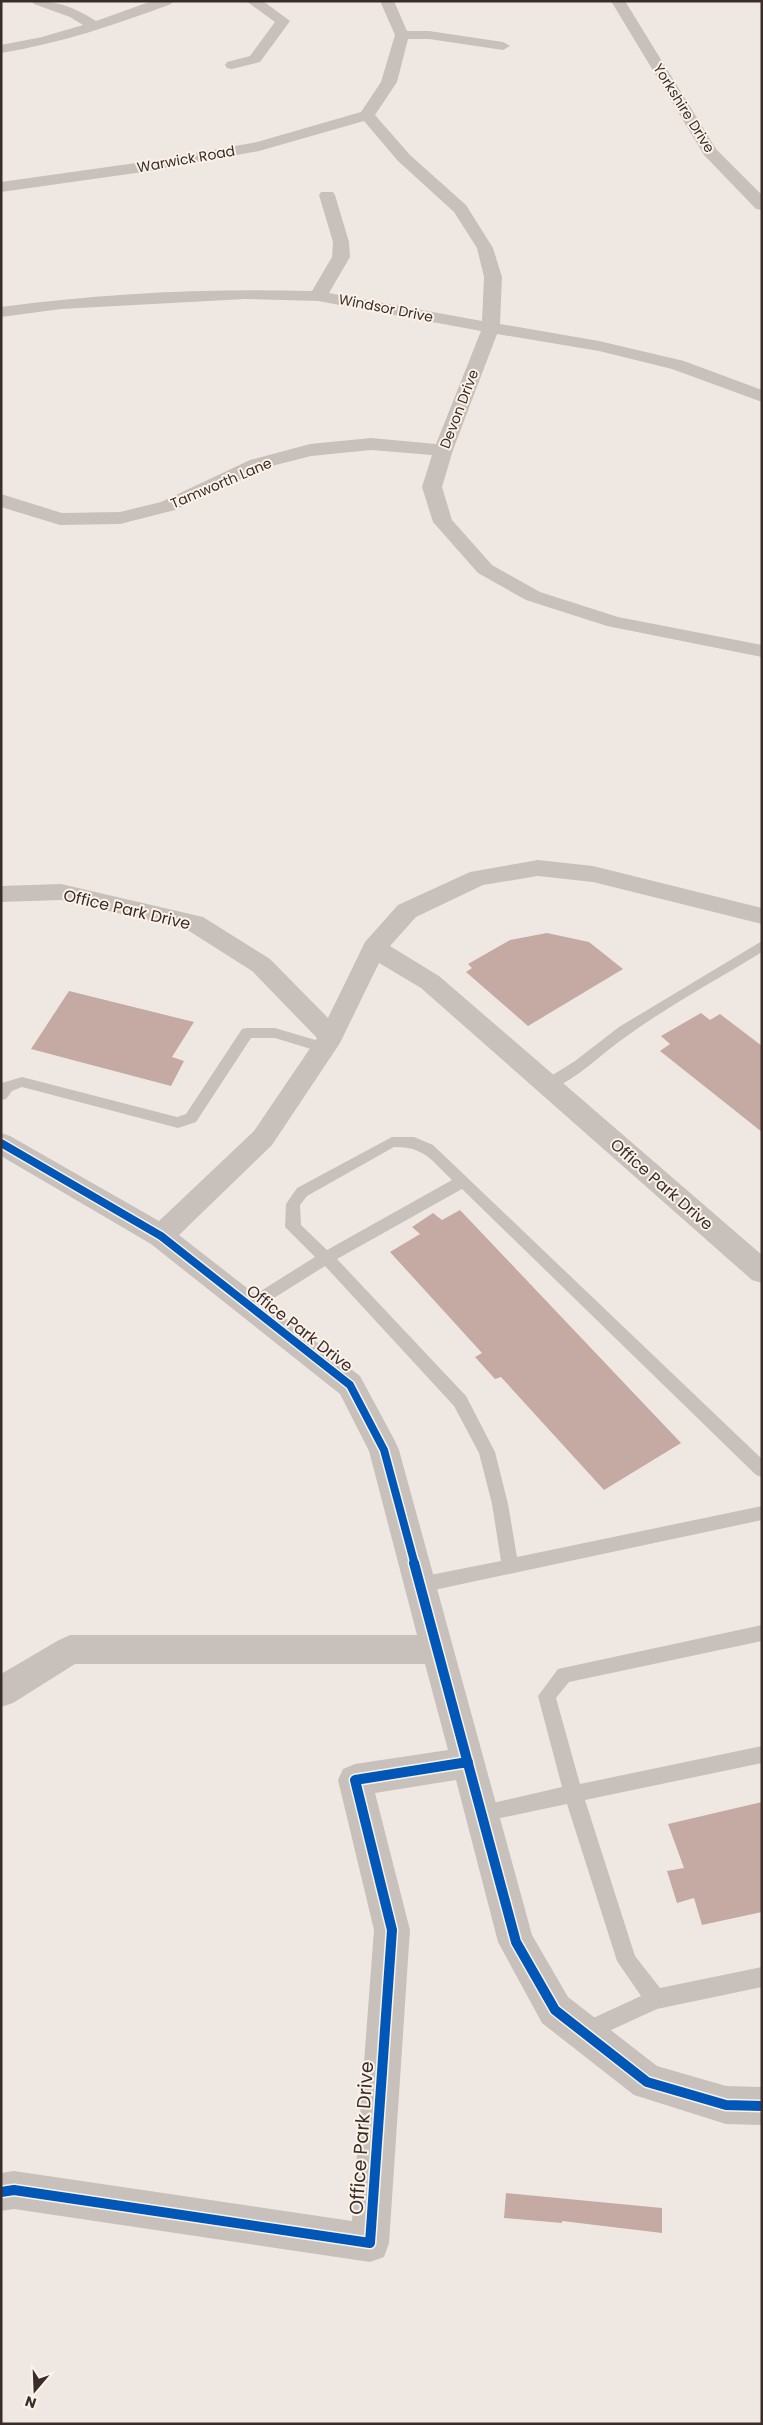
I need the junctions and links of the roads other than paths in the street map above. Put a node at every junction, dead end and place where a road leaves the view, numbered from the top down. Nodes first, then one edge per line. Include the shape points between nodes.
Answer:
1 (39, 1) edge
2 (166, 1) edge
3 (253, 1) edge
4 (387, 1) edge
5 (618, 1) edge
6 (96, 27) junction
7 (402, 35) junction
8 (503, 46) dead end
9 (1, 49) edge
10 (232, 65) dead end
11 (367, 115) junction
12 (762, 183) edge
13 (741, 186) junction
14 (1, 187) edge
15 (327, 195) dead end
16 (762, 205) edge
17 (318, 296) junction
18 (1, 312) edge
19 (491, 328) junction
20 (760, 394) edge
21 (443, 450) junction
22 (1, 500) edge
23 (762, 651) edge
24 (1, 894) edge
25 (762, 916) edge
26 (762, 946) edge
27 (374, 948) junction
28 (327, 1043) junction
29 (548, 1085) junction
30 (1, 1095) edge
31 (1, 1143) edge
32 (463, 1181) junction
33 (161, 1236) junction
34 (326, 1258) junction
35 (762, 1272) edge
36 (249, 1306) junction
37 (762, 1470) edge
38 (762, 1513) edge
39 (510, 1566) junction
40 (420, 1585) junction
41 (762, 1633) edge
42 (438, 1649) junction
43 (1, 1692) edge
44 (762, 1754) edge
45 (468, 1762) junction
46 (573, 1793) junction
47 (482, 1813) junction
48 (762, 1977) edge
49 (656, 1999) junction
50 (584, 2032) junction
51 (762, 2106) edge
52 (1, 2192) edge

1 - 6 street via 76,14
2 - 6 street
3 - 10 street via 283,21 256,60
4 - 7 street
5 - 13 street, Yorkshire Drive via 710,152
6 - 9 street via 30,45
7 - 8 street via 429,35
7 - 11 street via 389,82
11 - 14 street, Warwick Road via 259,146 150,166
11 - 19 street, Devon Drive via 404,158 460,209 484,248 493,277
12 - 13 street
13 - 16 street, Yorkshire Drive
15 - 17 street via 341,242 341,257
17 - 18 street, Windsor Drive via 245,294 62,304
17 - 19 street, Windsor Drive
19 - 20 street, Windsor Drive via 599,346 678,365
19 - 21 street, Devon Drive
21 - 22 street, Tamworth Lane via 371,444 310,450 257,464 168,506 120,518 60,519
21 - 23 street, Devon Drive via 432,487 443,522 485,568 533,596 614,622
24 - 28 street, Office Park Drive via 62,892 194,923 261,965
25 - 27 street via 593,874 538,868 478,878 407,911
26 - 29 lane via 640,1020
27 - 28 street
27 - 29 street, Office Park Drive via 430,982
28 - 30 lane via 275,1033 247,1034 191,1118 178,1124 22,1082 7,1087
28 - 33 street via 264,1138
29 - 35 street, Office Park Drive
31 - 33 street, Office Park Drive
32 - 34 lane
32 - 34 lane via 428,1149 414,1142 392,1142 366,1155 302,1192 293,1204 293,1228
32 - 37 lane
33 - 36 street, Office Park Drive
34 - 36 lane
34 - 39 lane via 460,1401 486,1452 500,1504
36 - 40 street, Office Park Drive via 350,1385 384,1450
38 - 39 lane
39 - 40 lane
40 - 42 street, Office Park Drive
41 - 46 lane via 564,1675 547,1696
42 - 43 street via 70,1650
42 - 45 street, Office Park Drive
44 - 46 lane
45 - 47 street, Office Park Drive
45 - 52 street, Office Park Drive via 355,1780 392,1930 370,2243 14,2190
46 - 47 lane
46 - 49 lane via 627,1961
47 - 50 street, Office Park Drive via 516,1942 555,2010
48 - 49 lane
49 - 50 lane
50 - 51 street, Office Park Drive via 647,2082 726,2105

